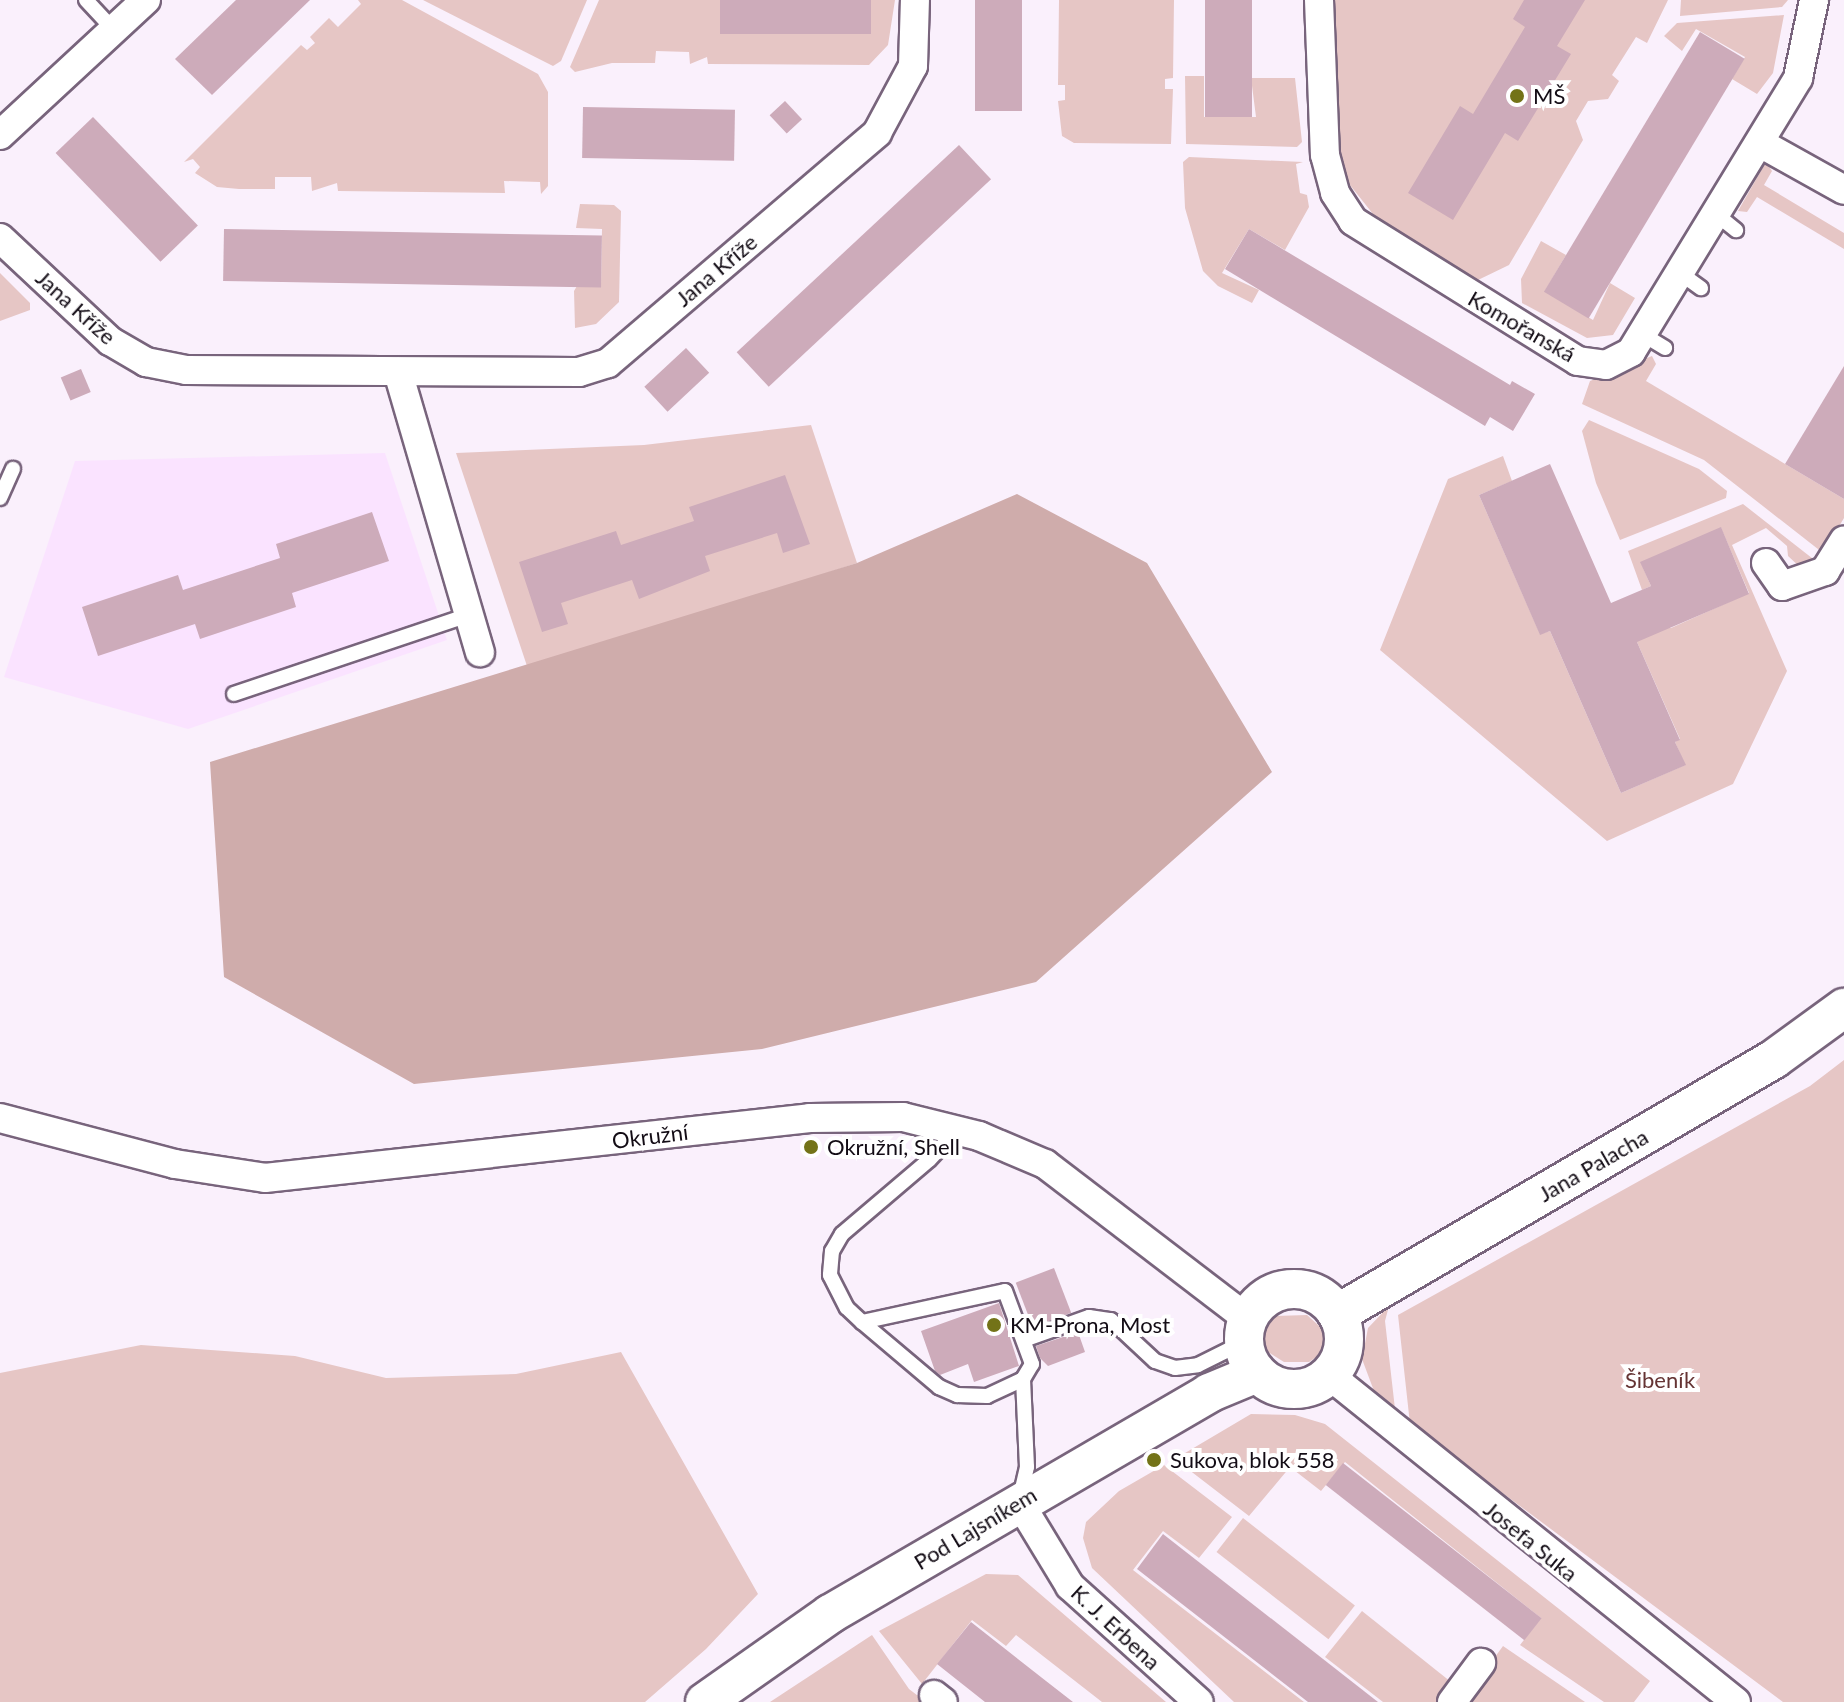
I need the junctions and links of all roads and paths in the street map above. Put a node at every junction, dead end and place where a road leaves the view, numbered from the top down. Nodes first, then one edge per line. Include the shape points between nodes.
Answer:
1 (86, 0) edge
2 (146, 0) edge
3 (915, 0) edge
4 (1319, 0) edge
5 (1814, 0) edge
6 (114, 30) junction
7 (0, 135) edge
8 (1760, 143) junction
9 (1844, 190) edge
10 (0, 238) edge
11 (398, 372) junction
12 (13, 469) dead end
13 (0, 498) edge
14 (1844, 541) edge
15 (1766, 563) dead end
16 (469, 615) junction
17 (480, 652) dead end
18 (234, 694) dead end
19 (1844, 1008) edge
20 (0, 1118) edge
21 (958, 1129) junction
22 (1337, 1314) junction
23 (862, 1322) junction
24 (1024, 1340) junction
25 (1249, 1345) junction
26 (1329, 1375) junction
27 (1023, 1379) junction
28 (1019, 1502) junction
29 (1481, 1663) dead end
30 (705, 1702) edge
31 (1199, 1702) edge
32 (1452, 1702) edge
33 (1736, 1702) edge

1 - 6 lane
2 - 6 street
3 - 11 street, Jana Kříže via 913,66 877,133 608,363 579,372
4 - 8 street, Komořanská via 1325,155 1335,193 1353,221 1578,361 1606,365 1654,341 1726,222
5 - 8 street, Komořanská via 1798,78
6 - 7 street
8 - 9 street
10 - 11 street, Jana Kříže via 110,341 146,362 186,370
11 - 16 street
12 - 13 lane
14 - 15 street via 1825,571 1782,586
16 - 17 street
16 - 18 lane
19 - 22 street, Jana Palacha via 1774,1059
20 - 21 street, Okružní via 175,1164 265,1178 810,1118 903,1117
21 - 23 lane via 836,1243 832,1282
21 - 25 street, Okružní via 1058,1173
22 - 25 street via 1315,1294 1285,1290 1258,1304
22 - 26 street via 1344,1346
23 - 24 lane via 1005,1291
23 - 27 lane via 939,1387 957,1395 987,1396
24 - 25 lane via 1089,1317 1111,1320 1155,1361 1175,1368
24 - 27 lane via 1032,1364
25 - 26 street via 1284,1389 1308,1387
25 - 28 street, Pod Lajsníkem via 1209,1393
26 - 33 street, Josefa Suka
27 - 28 lane via 1027,1467
28 - 30 street, Pod Lajsníkem via 778,1647
28 - 31 street, K. J. Erbena via 1070,1586
29 - 32 street

